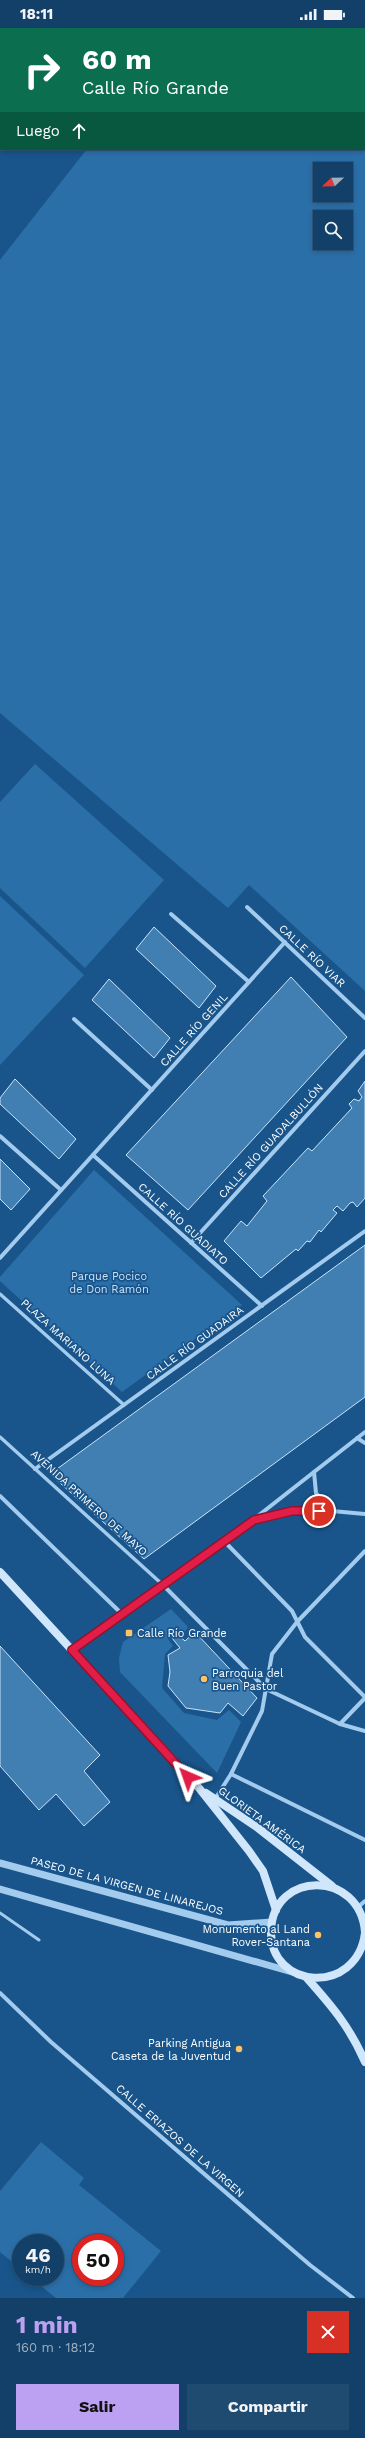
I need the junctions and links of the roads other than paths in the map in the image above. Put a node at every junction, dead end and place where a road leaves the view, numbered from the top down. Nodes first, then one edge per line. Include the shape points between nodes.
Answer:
1 (247, 908) dead end
2 (170, 914) dead end
3 (285, 942) junction
4 (249, 982) junction
5 (365, 1018) edge
6 (74, 1019) dead end
7 (365, 1051) edge
8 (152, 1090) junction
9 (0, 1136) edge
10 (93, 1154) junction
11 (61, 1190) junction
12 (365, 1231) edge
13 (191, 1243) junction
14 (0, 1258) edge
15 (0, 1294) edge
16 (262, 1306) junction
17 (124, 1405) junction
18 (365, 1432) edge
19 (0, 1437) edge
20 (357, 1438) junction
21 (365, 1443) edge
22 (35, 1469) junction
23 (314, 1472) junction
24 (0, 1496) edge
25 (332, 1511) junction
26 (365, 1514) edge
27 (254, 1520) junction
28 (224, 1541) junction
29 (365, 1551) edge
30 (0, 1572) edge
31 (163, 1585) junction
32 (122, 1614) junction
33 (297, 1622) junction
34 (72, 1650) junction
35 (266, 1688) junction
36 (365, 1698) edge
37 (340, 1724) junction
38 (365, 1731) edge
39 (231, 1774) junction
40 (199, 1788) junction
41 (215, 1799) junction
42 (365, 1840) edge
43 (0, 1862) edge
44 (333, 1887) junction
45 (0, 1889) edge
46 (365, 1901) edge
47 (276, 1910) junction
48 (362, 1912) edge
49 (0, 1913) edge
50 (272, 1922) junction
51 (365, 1933) edge
52 (39, 1940) dead end
53 (296, 1973) junction
54 (306, 1977) junction
55 (0, 1993) edge
56 (365, 2062) edge
57 (353, 2298) edge

1 - 3 street, CALLE RÍO VIAR
2 - 4 street
3 - 4 street, CALLE RÍO GENIL
3 - 5 street, CALLE RÍO VIAR
4 - 8 street, CALLE RÍO GENIL
6 - 8 street
7 - 13 street, CALLE RÍO GUADALBULLÓN
8 - 10 street, CALLE RÍO GENIL
9 - 11 street
10 - 11 street, CALLE RÍO GENIL
10 - 13 street, CALLE RÍO GUADIATO
11 - 14 street, CALLE RÍO GENIL
12 - 16 street, CALLE RÍO GUADAIRA
13 - 16 street, CALLE RÍO GUADIATO
15 - 17 street, PLAZA MARIANO LUNA
16 - 17 street, CALLE RÍO GUADAIRA
17 - 22 street, CALLE RÍO GUADAIRA
18 - 20 street
19 - 22 street, AVENIDA PRIMERO DE MAYO
20 - 21 street
20 - 23 street
22 - 31 street, AVENIDA PRIMERO DE MAYO
23 - 25 street via 316,1493
23 - 27 street
24 - 32 street
25 - 26 street
25 - 27 street via 292,1511
27 - 28 street
28 - 31 street
28 - 33 street via 292,1611
29 - 33 street
30 - 34 main road
31 - 32 street
31 - 35 street
32 - 34 street
33 - 35 street via 272,1654
33 - 36 street via 305,1637
34 - 40 main road
35 - 37 street
35 - 39 street via 262,1711
36 - 37 street
37 - 38 street
39 - 41 street
39 - 42 street, GLORIETA AMÉRICA
40 - 41 main road, GLORIETA AMÉRICA
40 - 47 main road, GLORIETA AMÉRICA via 263,1871
41 - 44 main road, GLORIETA AMÉRICA via 258,1828
43 - 50 street, PASEO DE LA VIRGEN DE LINAREJOS via 228,1925
44 - 47 main road via 317,1885 300,1888 290,1893
44 - 48 main road via 343,1892
45 - 53 street
46 - 48 street
47 - 50 main road
48 - 51 main road
49 - 52 lane
50 - 53 main road via 271,1932 276,1952
51 - 54 main road via 356,1959 342,1972 325,1978
53 - 54 main road
54 - 56 main road via 339,2015 354,2037
55 - 57 street, CALLE ERIAZOS DE LA VIRGEN via 57,2047 310,2265

